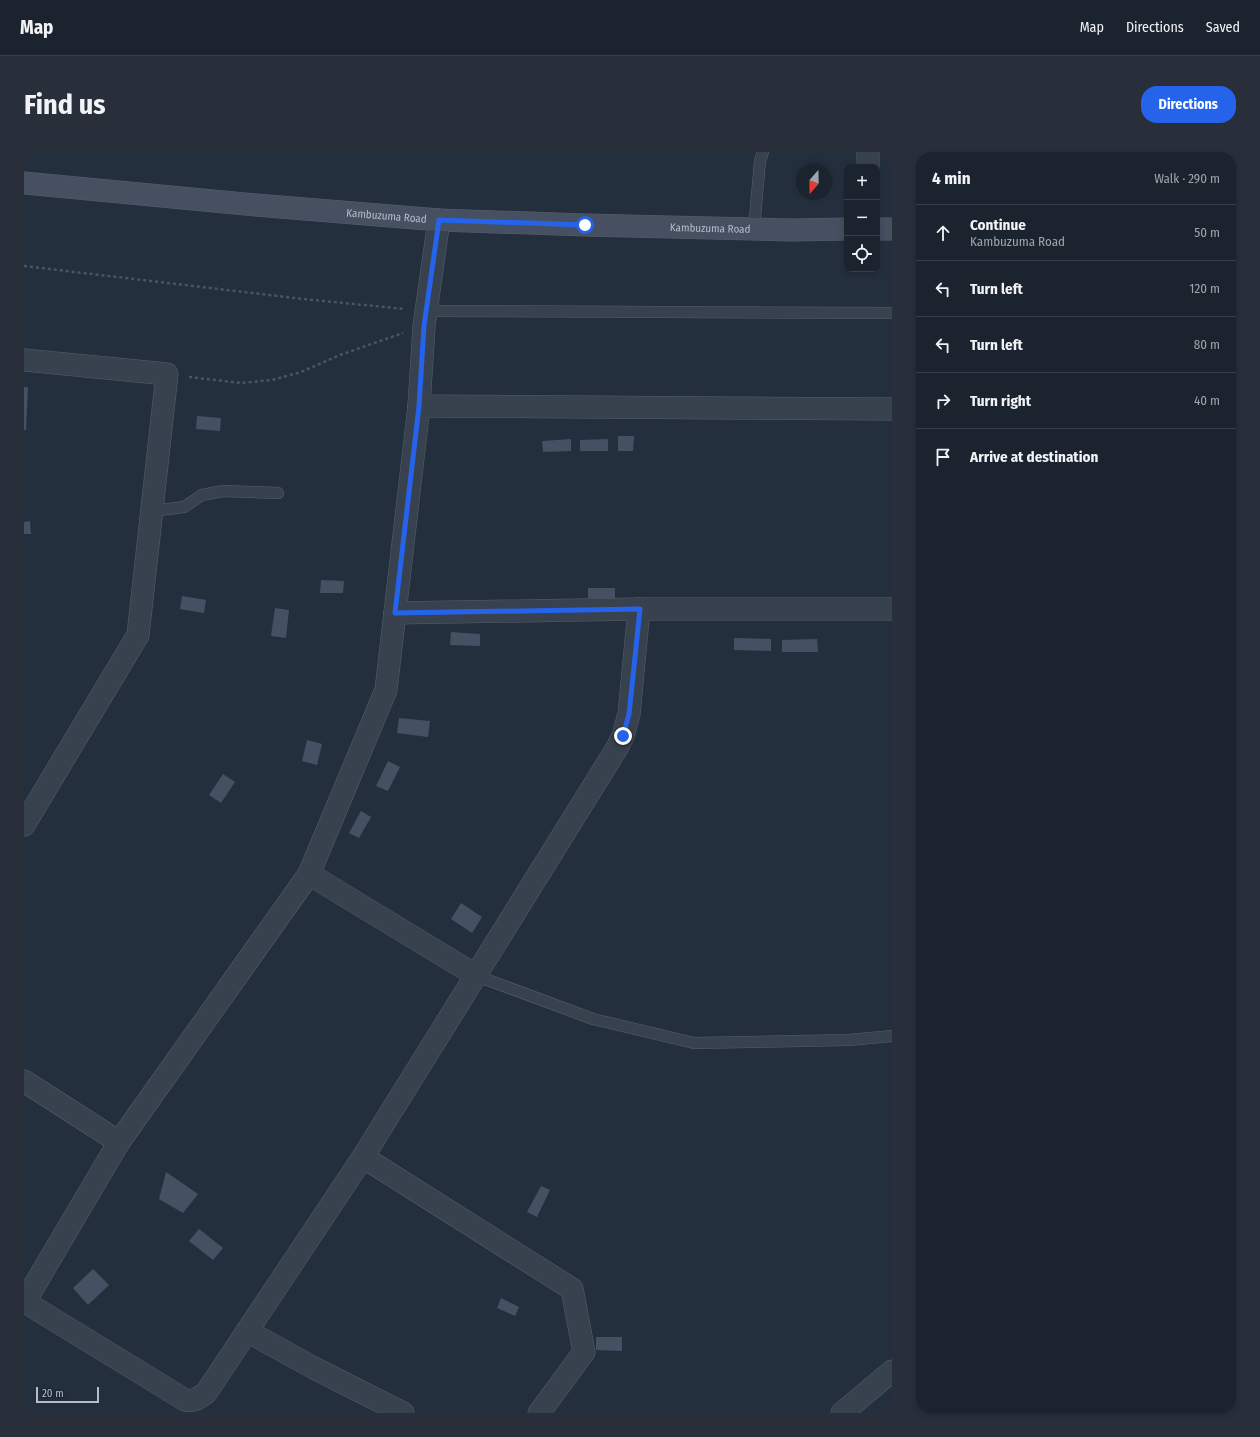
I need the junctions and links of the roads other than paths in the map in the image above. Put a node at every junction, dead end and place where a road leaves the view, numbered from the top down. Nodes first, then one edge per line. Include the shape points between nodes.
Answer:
1 (763, 152) edge
2 (868, 152) edge
3 (868, 164) edge
4 (24, 183) edge
5 (439, 220) junction
6 (754, 229) junction
7 (844, 229) edge
8 (880, 229) edge
9 (892, 229) edge
10 (892, 313) edge
11 (425, 319) junction
12 (24, 360) edge
13 (419, 406) junction
14 (892, 409) edge
15 (278, 493) dead end
16 (152, 511) junction
17 (640, 609) junction
18 (892, 609) edge
19 (395, 613) junction
20 (24, 825) edge
21 (309, 874) junction
22 (476, 976) junction
23 (892, 1036) edge
24 (24, 1081) edge
25 (119, 1142) junction
26 (363, 1157) junction
27 (24, 1303) edge
28 (247, 1331) junction
29 (892, 1371) edge
30 (856, 1409) edge
31 (403, 1413) edge
32 (539, 1413) edge

1 - 6 lane
2 - 3 street
4 - 5 main road, Kambuzuma Road via 256,206
5 - 6 main road, Kambuzuma Road
5 - 11 street
6 - 7 main road, Kambuzuma Road
8 - 9 main road
10 - 11 lane
11 - 13 street
12 - 16 street via 167,374
13 - 14 street
13 - 19 street
15 - 16 lane via 223,491 202,495 184,507
16 - 20 street via 138,635
17 - 18 street
17 - 19 street
17 - 22 street via 629,714 623,736
19 - 21 street via 386,690
21 - 22 street
21 - 25 street
22 - 23 lane via 593,1019 694,1043 849,1040
22 - 26 street
24 - 25 street
25 - 27 street
26 - 28 street
26 - 32 street via 572,1289 584,1352
27 - 28 street via 185,1400 191,1401 206,1393
28 - 31 street
29 - 30 street

